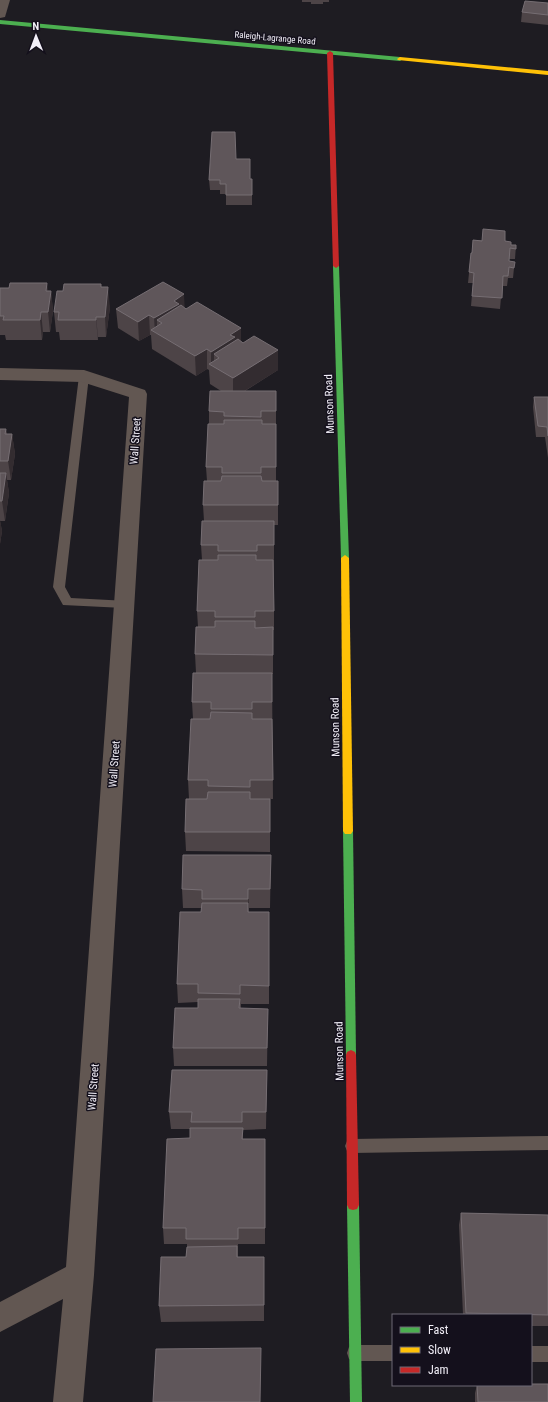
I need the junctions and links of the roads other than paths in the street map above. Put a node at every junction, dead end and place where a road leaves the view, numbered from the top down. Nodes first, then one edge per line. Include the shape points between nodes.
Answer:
1 (3, 0) edge
2 (0, 14) edge
3 (0, 22) edge
4 (330, 53) junction
5 (548, 73) edge
6 (0, 374) edge
7 (84, 376) junction
8 (124, 604) junction
9 (548, 1143) edge
10 (352, 1146) junction
11 (80, 1275) junction
12 (0, 1318) edge
13 (355, 1353) junction
14 (392, 1353) edge
15 (532, 1354) edge
16 (548, 1354) edge
17 (68, 1402) edge
18 (356, 1402) edge

1 - 2 street
3 - 4 street, Raleigh-Lagrange Road
4 - 5 street, Raleigh-Lagrange Road
4 - 10 street, Munson Road via 344,516
6 - 7 street, Wall Street
7 - 8 street, Wall Street via 138,394
7 - 8 lane via 59,587 67,602
8 - 11 street, Wall Street
9 - 10 lane
10 - 13 street, Munson Road
11 - 12 street
11 - 17 street, Wall Street
13 - 14 lane
13 - 18 street, Munson Road
15 - 16 lane

